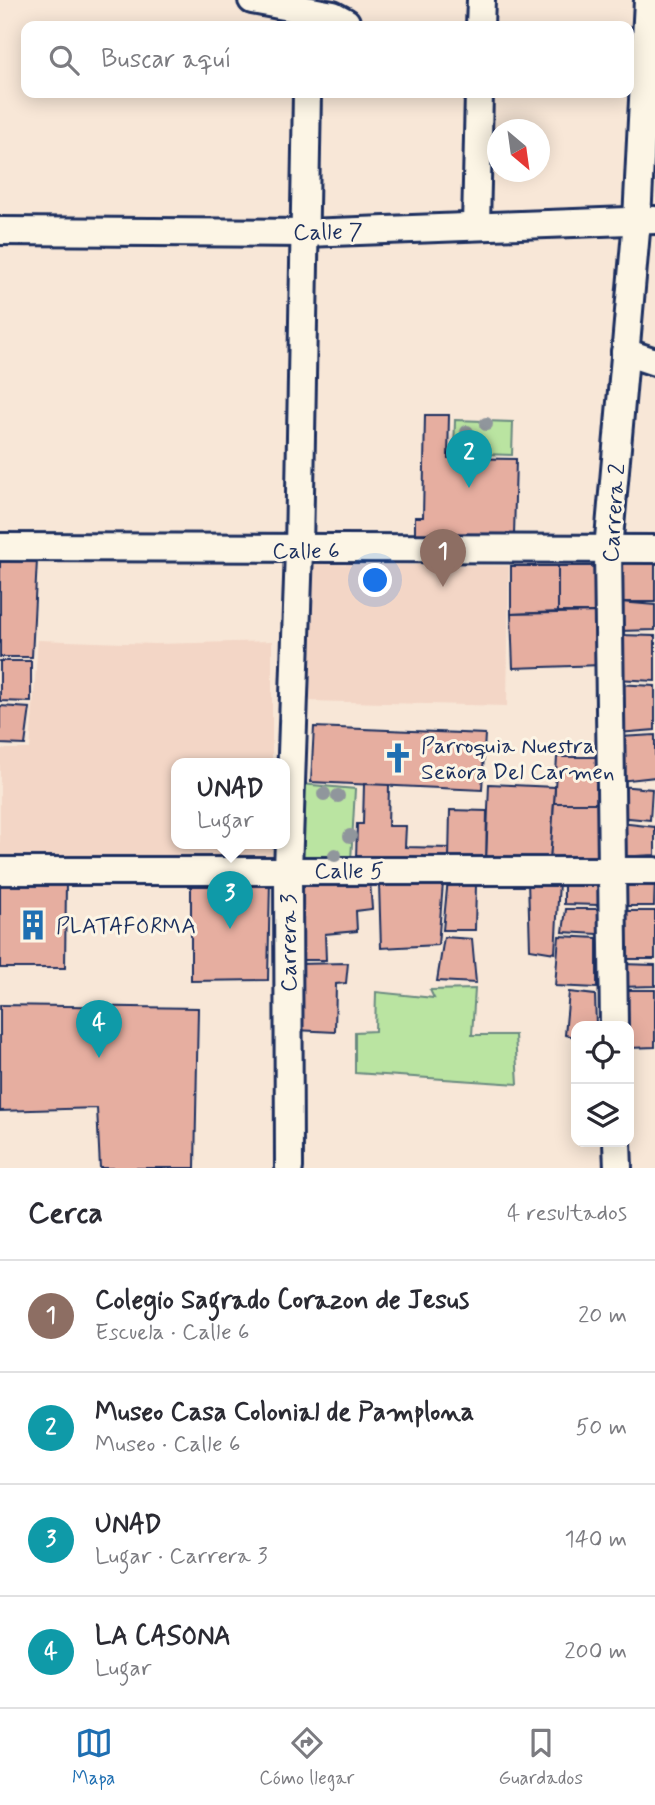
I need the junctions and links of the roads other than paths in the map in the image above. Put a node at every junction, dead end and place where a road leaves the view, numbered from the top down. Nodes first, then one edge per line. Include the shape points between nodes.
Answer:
1 (252, 0) edge
2 (481, 0) edge
3 (648, 0) edge
4 (342, 21) edge
5 (480, 21) edge
6 (307, 98) edge
7 (479, 98) edge
8 (646, 220) edge
9 (476, 226) junction
10 (0, 231) edge
11 (306, 233) junction
12 (625, 352) junction
13 (655, 362) edge
14 (0, 547) edge
15 (655, 549) edge
16 (299, 550) junction
17 (608, 550) junction
18 (290, 812) edge
19 (289, 849) edge
20 (288, 870) junction
21 (0, 871) edge
22 (655, 871) edge
23 (610, 872) junction
24 (614, 1021) edge
25 (617, 1147) edge
26 (289, 1168) edge
27 (618, 1168) edge

1 - 4 street via 333,15
2 - 5 street
3 - 8 street, Carrera 2
6 - 11 street, Carrera 3
7 - 9 street
8 - 9 street, Calle 7
8 - 12 street, Carrera 2
9 - 11 street, Calle 7
10 - 11 street, Calle 7
11 - 16 street, Carrera 3
12 - 13 street
12 - 17 street, Carrera 2
14 - 16 street, Calle 6
15 - 17 street, Calle 6
16 - 17 street, Calle 6
16 - 18 street, Carrera 3
17 - 23 street, Carrera 2
19 - 20 street, Carrera 3
20 - 21 street, Calle 5
20 - 23 street, Calle 5
20 - 26 street, Carrera 3
22 - 23 street, Calle 5
23 - 24 street, Carrera 2
25 - 27 street

